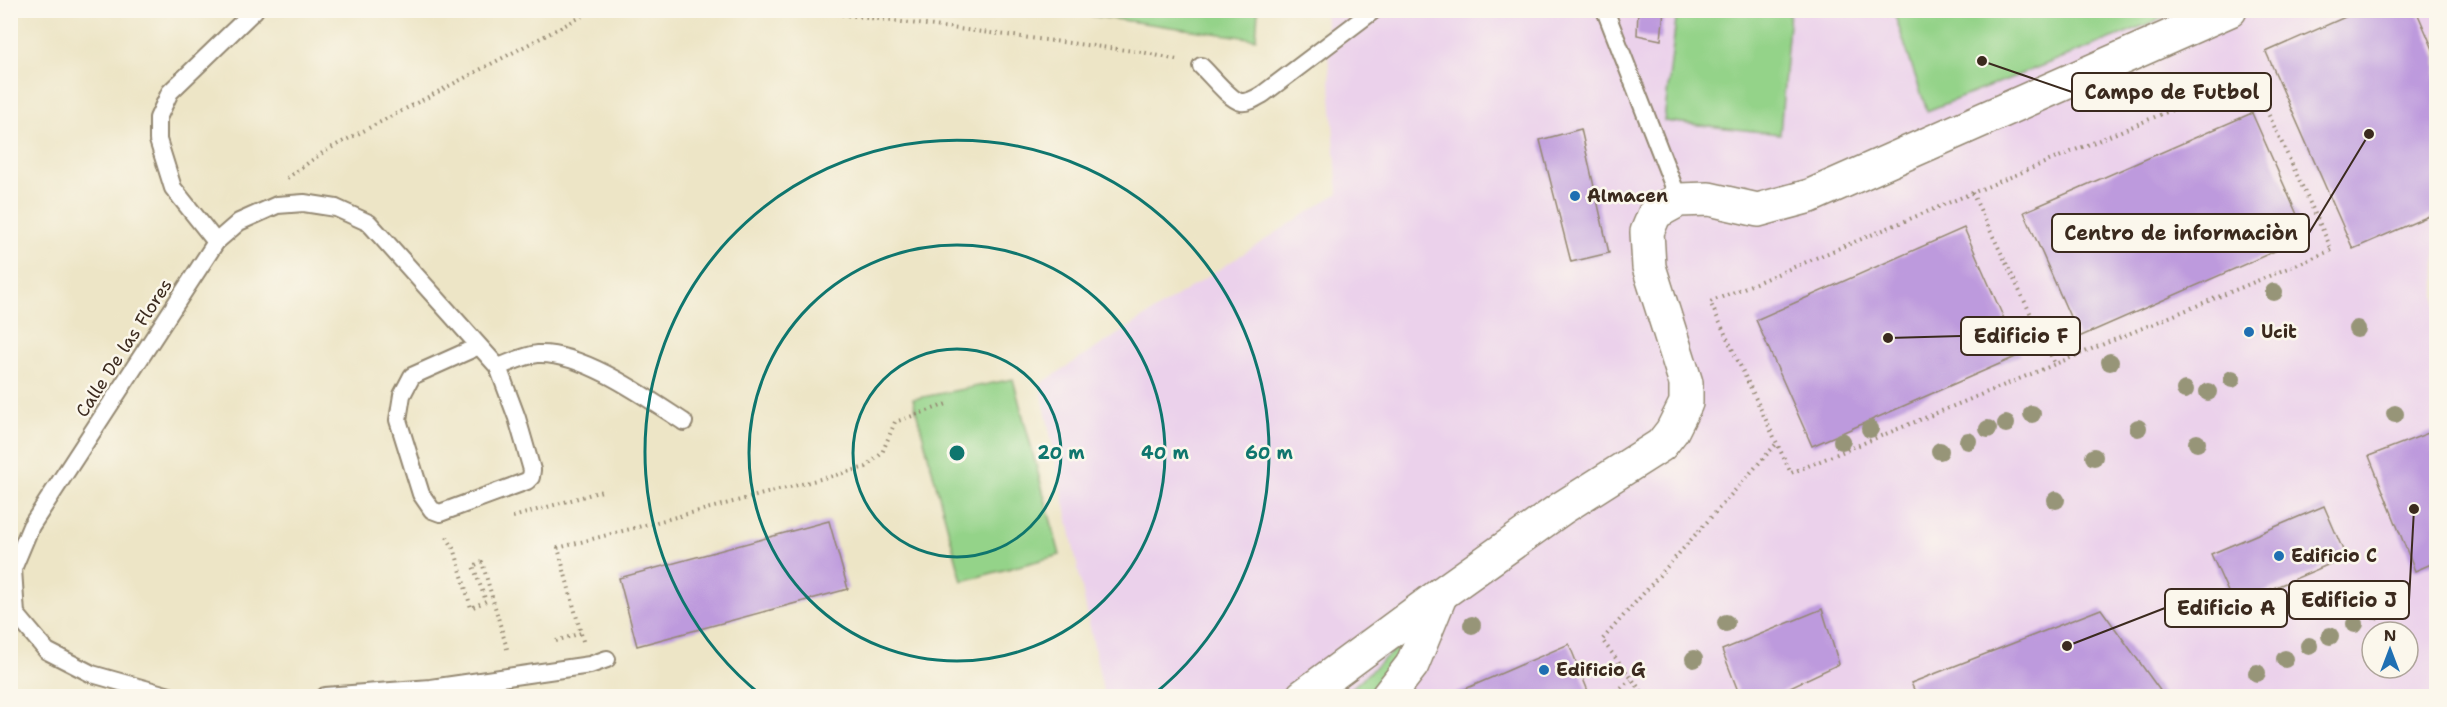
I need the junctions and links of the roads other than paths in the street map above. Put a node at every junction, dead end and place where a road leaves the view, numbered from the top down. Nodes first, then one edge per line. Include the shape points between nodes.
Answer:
1 (255, 10) edge
2 (1374, 10) edge
3 (1605, 10) edge
4 (2230, 10) edge
5 (1202, 66) road end
6 (1679, 200) junction
7 (216, 242) junction
8 (479, 346) junction
9 (498, 367) junction
10 (684, 422) dead end
11 (1441, 594) junction
12 (607, 659) dead end
13 (170, 696) edge
14 (325, 696) edge
15 (1303, 696) edge
16 (1388, 696) edge

1 - 7 lane via 170,92 158,118 158,140 173,188
2 - 5 lane via 1248,102 1239,102
3 - 6 lane
4 - 6 street via 1810,196 1758,210 1709,199
6 - 11 street via 1655,213 1647,232 1649,267 1686,383 1686,403 1672,431 1661,445 1562,508
7 - 8 lane, Calle De las Flores via 239,222 277,205 304,203 336,208 369,223
7 - 13 lane, Calle De las Flores via 31,526 14,568 16,614 47,651 92,674
8 - 9 lane
8 - 9 lane via 412,376 402,395 398,420 421,494 432,510 440,513 531,477 520,428
9 - 10 lane via 537,354 583,363 627,385
11 - 15 street
11 - 16 street via 1412,665
12 - 14 lane via 590,665 431,688

